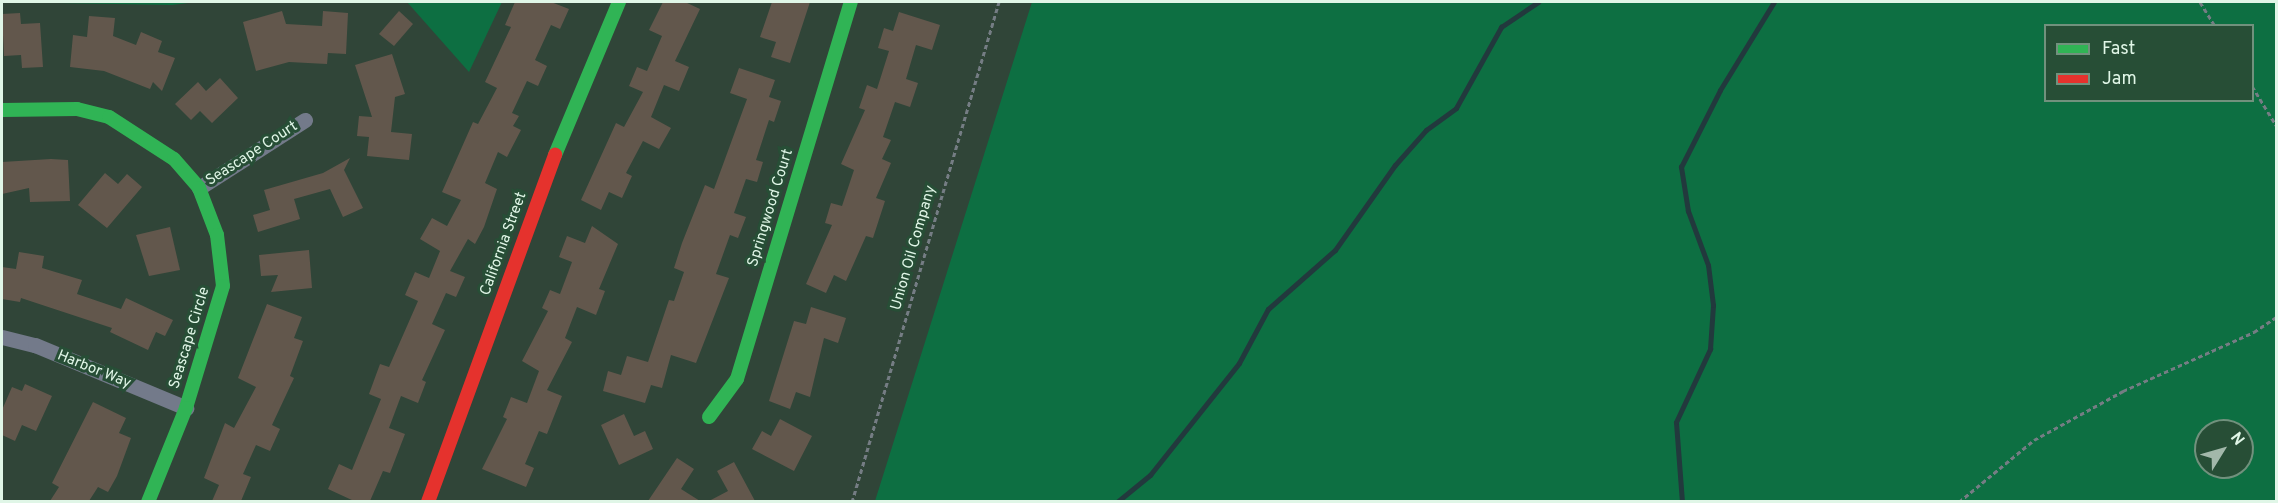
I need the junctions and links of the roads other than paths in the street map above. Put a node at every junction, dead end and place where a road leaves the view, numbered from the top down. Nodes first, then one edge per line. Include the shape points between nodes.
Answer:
1 (619, 2) edge
2 (851, 2) edge
3 (2, 110) edge
4 (305, 120) dead end
5 (200, 188) junction
6 (2, 337) edge
7 (186, 408) junction
8 (709, 417) dead end
9 (148, 501) edge
10 (428, 501) edge

1 - 10 street, California Street via 550,166
2 - 8 street, Springwood Court via 737,379
3 - 5 street, Seascape Circle via 77,109 109,117 174,159
4 - 5 street, Seascape Court
5 - 7 street, Seascape Circle via 217,235 223,286
6 - 7 street, Harbor Way via 35,345
7 - 9 street, Seascape Circle

